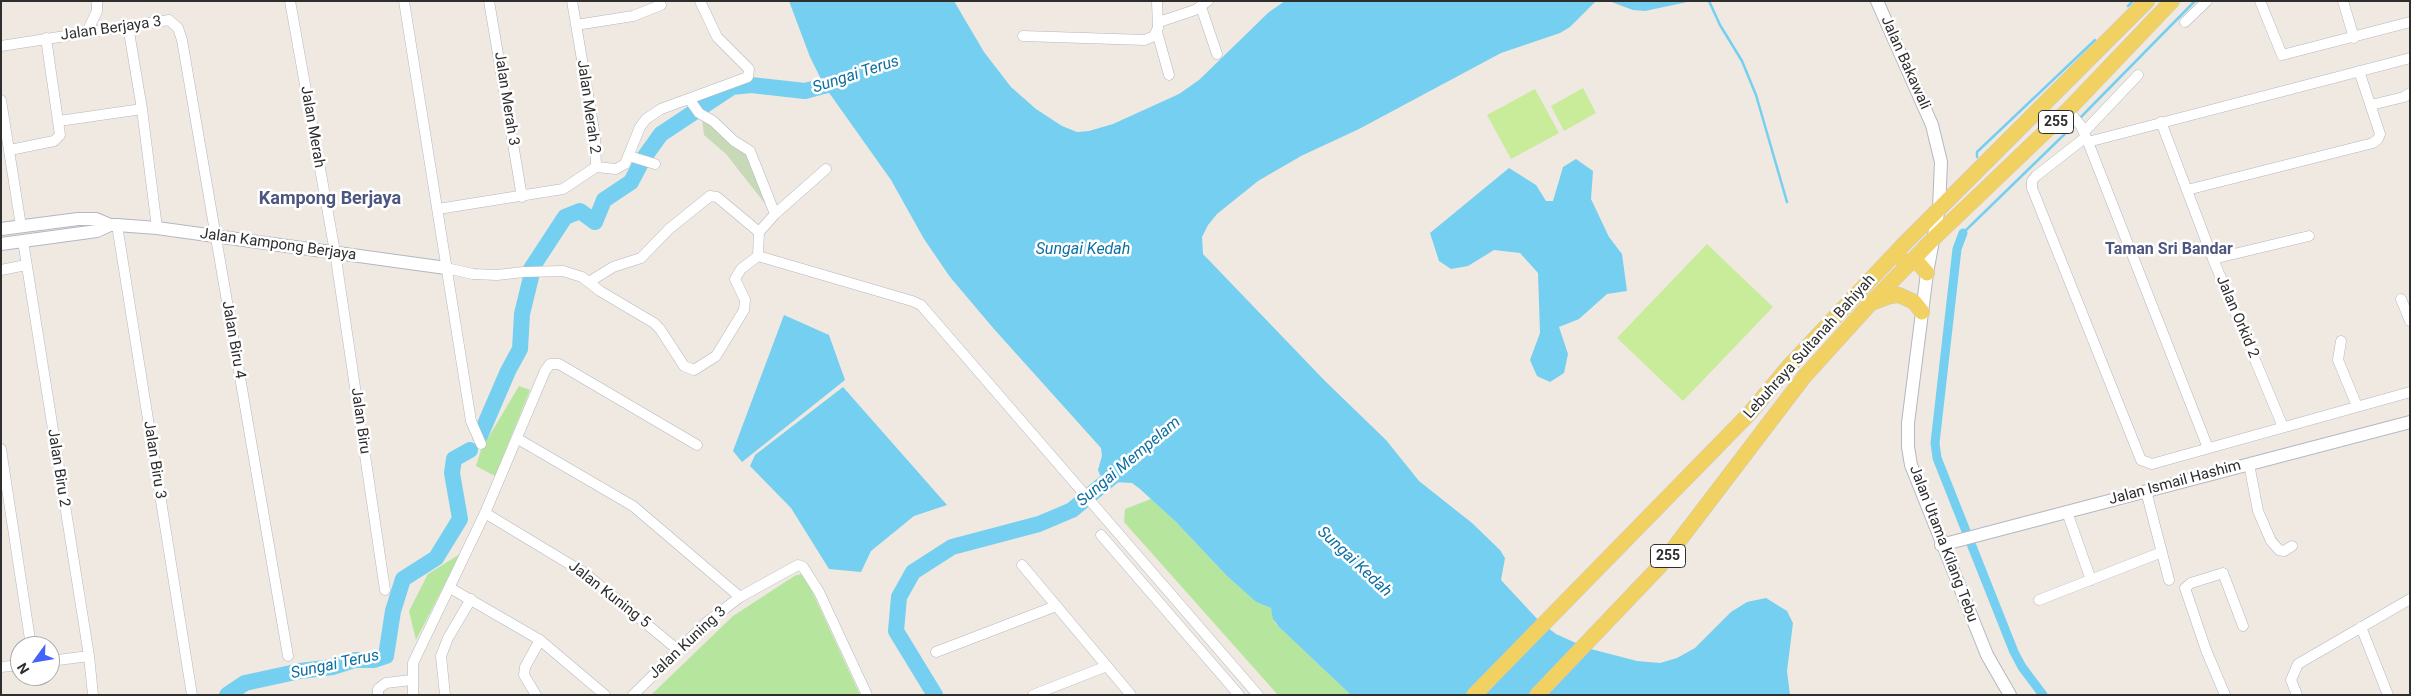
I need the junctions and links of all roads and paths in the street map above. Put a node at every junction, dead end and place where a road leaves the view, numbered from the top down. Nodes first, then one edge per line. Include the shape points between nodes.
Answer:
1 (98, 1) edge
2 (290, 1) edge
3 (404, 1) edge
4 (489, 1) edge
5 (572, 1) edge
6 (700, 1) edge
7 (1157, 1) edge
8 (1877, 1) edge
9 (2147, 1) edge
10 (2172, 1) edge
11 (2207, 1) edge
12 (2260, 1) edge
13 (2343, 1) edge
14 (1204, 4) edge
15 (661, 5) dead end
16 (2195, 6) edge
17 (2185, 22) dead end
18 (2410, 22) edge
19 (176, 24) joint
20 (576, 25) junction
21 (128, 26) junction
22 (1158, 27) junction
23 (87, 32) junction
24 (1023, 36) dead end
25 (46, 38) junction
26 (2354, 38) junction
27 (1, 46) edge
28 (1217, 54) dead end
29 (2410, 58) edge
30 (2359, 71) junction
31 (1169, 75) dead end
32 (2138, 75) dead end
33 (2410, 93) edge
34 (1, 100) edge
35 (690, 101) junction
36 (2372, 105) junction
37 (142, 109) junction
38 (2071, 113) junction
39 (59, 121) junction
40 (2161, 122) junction
41 (2085, 134) junction
42 (10, 150) junction
43 (632, 157) junction
44 (651, 164) dead end
45 (596, 167) junction
46 (826, 169) dead end
47 (2187, 190) junction
48 (522, 197) junction
49 (1939, 208) junction
50 (438, 209) junction
51 (775, 214) junction
52 (114, 225) junction
53 (21, 226) junction
54 (157, 228) junction
55 (1, 229) edge
56 (759, 232) junction
57 (2309, 236) dead end
58 (216, 237) junction
59 (1934, 238) junction
60 (23, 241) junction
61 (1, 244) edge
62 (335, 252) junction
63 (758, 256) junction
64 (2213, 259) junction
65 (1912, 261) junction
66 (26, 265) junction
67 (1885, 265) junction
68 (446, 268) junction
69 (1, 270) edge
70 (1927, 273) junction
71 (589, 282) junction
72 (2400, 299) dead end
73 (1871, 303) junction
74 (1922, 312) junction
75 (2410, 321) edge
76 (2342, 341) dead end
77 (2410, 392) edge
78 (2357, 406) junction
79 (2410, 422) edge
80 (2283, 427) junction
81 (518, 439) junction
82 (481, 444) dead end
83 (697, 445) dead end
84 (2208, 448) junction
85 (1, 449) edge
86 (2250, 464) junction
87 (2146, 491) junction
88 (2067, 512) junction
89 (485, 513) junction
90 (1101, 535) dead end
91 (1941, 545) junction
92 (2292, 546) dead end
93 (2162, 552) junction
94 (1022, 565) dead end
95 (2091, 580) junction
96 (2169, 580) dead end
97 (450, 588) junction
98 (385, 590) dead end
99 (740, 597) junction
100 (471, 599) junction
101 (2410, 599) edge
102 (2038, 600) dead end
103 (1056, 606) junction
104 (2243, 626) dead end
105 (2361, 627) junction
106 (29, 636) edge
107 (540, 640) junction
108 (678, 650) junction
109 (936, 652) dead end
110 (89, 656) junction
111 (288, 656) dead end
112 (60, 660) edge
113 (1107, 666) junction
114 (411, 680) junction
115 (93, 695) edge
116 (192, 695) edge
117 (378, 695) edge
118 (413, 695) edge
119 (446, 695) edge
120 (536, 695) edge
121 (605, 695) edge
122 (633, 695) edge
123 (867, 695) edge
124 (1033, 695) edge
125 (1131, 695) edge
126 (1239, 695) edge
127 (1258, 695) edge
128 (1474, 695) edge
129 (1537, 695) edge
130 (2010, 695) edge
131 (2225, 695) edge
132 (2297, 695) edge
133 (2388, 695) edge

1 - 23 street via 95,17
2 - 62 street, Jalan Merah
3 - 50 street
4 - 48 street, Jalan Merah 3
5 - 20 street, Jalan Merah 2
6 - 35 street via 717,37 750,73 744,79
7 - 22 street
8 - 49 street, Jalan Bakawali via 1932,125 1940,162
9 - 49 main road, Lebuhraya Sultanah Bahiyah / 255
10 - 38 main road, Lebuhraya Sultanah Bahiyah / 255
11 - 16 street
12 - 26 street via 2280,53
13 - 26 street
14 - 22 street
14 - 28 street
15 - 20 street via 633,16
16 - 17 street
18 - 26 street
19 - 21 street, Jalan Berjaya 3 via 169,20
19 - 58 street, Jalan Biru 4 via 182,40
20 - 45 street, Jalan Merah 2 via 595,136
21 - 23 street, Jalan Berjaya 3
21 - 37 street
22 - 24 street via 1145,40
22 - 31 street
23 - 25 street, Jalan Berjaya 3
25 - 27 street, Jalan Berjaya 3
25 - 39 street
29 - 30 street
30 - 36 street
30 - 40 street
32 - 41 street
33 - 36 street
34 - 42 street
35 - 43 street via 661,109 646,119 640,127
35 - 51 street via 699,113 750,151
36 - 47 street via 2380,134 2373,143
37 - 39 street
37 - 54 street
38 - 41 street
38 - 59 main road, Lebuhraya Sultanah Bahiyah / 255
39 - 42 street via 60,135 54,141
40 - 41 street
40 - 47 street, Jalan Orkid 2
41 - 84 street
41 - 84 street via 2036,176 2032,188 2141,460 2152,464
42 - 53 street
43 - 44 street
43 - 45 street via 620,168
45 - 48 street, Jalan Merah 2 via 563,190
46 - 51 street
47 - 64 street, Jalan Orkid 2
48 - 50 street, Jalan Merah 2
49 - 59 street, Jalan Utama Kilang Tebu
49 - 67 main road, Lebuhraya Sultanah Bahiyah / 255
50 - 68 street
51 - 56 street
52 - 53 street, Jalan Kampong Berjaya via 96,219 78,219
52 - 54 street, Jalan Kampong Berjaya
52 - 60 street, Jalan Kampong Berjaya via 98,231
52 - 116 street, Jalan Biru 3
53 - 55 street, Jalan Kampong Berjaya
53 - 60 street
54 - 58 street, Jalan Kampong Berjaya
56 - 63 street
56 - 71 street via 717,197 710,196 669,228 641,258 613,267
57 - 64 street
58 - 62 street, Jalan Kampong Berjaya
58 - 111 street, Jalan Biru 4
59 - 65 main road, Lebuhraya Sultanah Bahiyah / 255
59 - 70 street, Jalan Utama Kilang Tebu
60 - 61 street, Jalan Kampong Berjaya
60 - 66 street, Jalan Biru 2
62 - 68 street, Jalan Kampong Berjaya
62 - 98 street, Jalan Biru
63 - 71 street via 741,269 735,279 745,300 744,310 716,356 694,370 684,366 654,323
63 - 127 street via 921,305
64 - 80 street, Jalan Orkid 2
65 - 67 main road
65 - 70 main road
65 - 73 main road, Lebuhraya Sultanah Bahiyah / 255
66 - 69 street
66 - 110 street, Jalan Biru 2
67 - 128 main road, Lebuhraya Sultanah Bahiyah / 255 via 1790,365 1749,414
68 - 71 street via 497,275 563,272
68 - 82 street via 471,421
70 - 74 street, Jalan Utama Kilang Tebu
72 - 75 street
73 - 74 main road via 1899,295 1914,302
73 - 129 main road, Lebuhraya Sultanah Bahiyah / 255 via 1804,378 1660,566
74 - 91 street, Jalan Utama Kilang Tebu via 1908,446 1916,482
76 - 78 street via 2338,360
77 - 78 street
78 - 80 street
79 - 86 street, Jalan Ismail Hashim
80 - 84 street
81 - 83 street via 544,371 550,364 559,364
81 - 89 street
81 - 99 street via 633,506
85 - 106 street
86 - 87 street, Jalan Ismail Hashim
86 - 92 street via 2258,511 2271,541 2279,550
87 - 88 street, Jalan Ismail Hashim
87 - 93 street
88 - 91 street, Jalan Ismail Hashim
88 - 95 street
89 - 97 street
89 - 108 street, Jalan Kuning 5 via 586,574
90 - 126 street
91 - 130 street, Jalan Utama Kilang Tebu via 1987,655
93 - 95 street
93 - 96 street
94 - 103 street
95 - 102 street
97 - 100 street
97 - 114 street via 416,655
99 - 108 street, Jalan Kuning 3
99 - 123 street, Jalan Kuning 3 via 798,565 803,566
100 - 107 street
100 - 119 street via 441,656
101 - 105 street
103 - 109 street
103 - 113 street
104 - 131 street via 2223,573 2185,588
105 - 132 street via 2298,664 2291,680
105 - 133 street
107 - 120 street via 524,675
107 - 121 street
108 - 122 street, Jalan Kuning 3
110 - 112 street
110 - 115 street, Jalan Biru 2
113 - 124 street
113 - 125 street
114 - 117 street via 386,683 378,689
114 - 118 street

